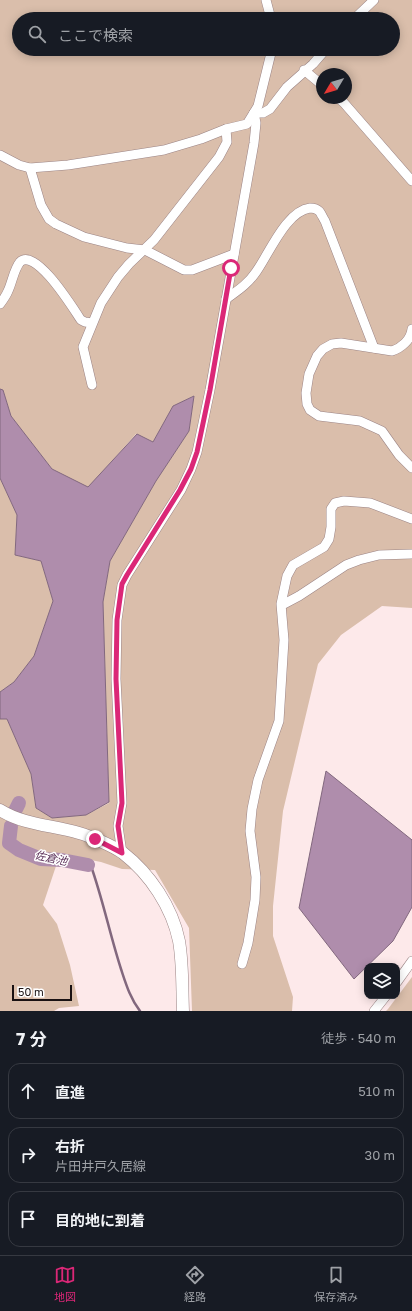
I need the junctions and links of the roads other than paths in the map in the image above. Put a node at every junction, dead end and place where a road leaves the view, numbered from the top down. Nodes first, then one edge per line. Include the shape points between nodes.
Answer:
1 (266, 0) edge
2 (374, 0) edge
3 (269, 12) edge
4 (361, 12) edge
5 (270, 56) edge
6 (320, 56) edge
7 (304, 70) junction
8 (316, 80) edge
9 (345, 104) edge
10 (254, 113) junction
11 (226, 129) junction
12 (1, 158) edge
13 (30, 168) junction
14 (412, 181) edge
15 (145, 250) junction
16 (234, 254) junction
17 (226, 298) junction
18 (0, 304) edge
19 (92, 323) junction
20 (412, 329) edge
21 (374, 348) junction
22 (92, 385) dead end
23 (412, 468) edge
24 (412, 519) edge
25 (412, 554) edge
26 (282, 605) junction
27 (0, 810) edge
28 (122, 853) junction
29 (412, 961) edge
30 (242, 964) dead end
31 (400, 978) edge
32 (384, 999) edge
33 (184, 1011) edge
34 (374, 1011) edge

1 - 3 street
2 - 4 street
5 - 10 street
6 - 7 street
7 - 8 street
7 - 10 street via 286,87 270,109 263,113
9 - 14 street
10 - 11 street via 247,124
10 - 16 street via 254,143
11 - 13 street via 164,150 68,165
11 - 15 street via 227,142 219,157
12 - 13 street
13 - 15 street via 41,205 49,219 56,224 100,242
15 - 16 street via 184,270 192,270
15 - 19 street via 109,288
16 - 17 street
17 - 21 street via 243,287 256,273 287,223 303,209 314,208 325,221
17 - 28 street via 210,390 191,469 122,584 117,620 116,679 122,803 118,826
18 - 19 street via 18,264 28,260 36,264 58,286 81,320
19 - 22 street via 83,347
20 - 21 street via 412,333 400,349 392,351
21 - 23 street via 341,343 323,349 308,374 307,404 310,410 319,416 360,421 382,431
24 - 26 street via 370,503 335,503 331,509 329,539 324,547 291,567
25 - 26 street via 379,555 346,565
26 - 30 street via 284,640 280,721 258,780 252,809 250,831 256,877 255,900
27 - 28 main road via 28,822 78,833
28 - 33 main road via 151,882 171,915 179,942
29 - 31 street
32 - 34 street

